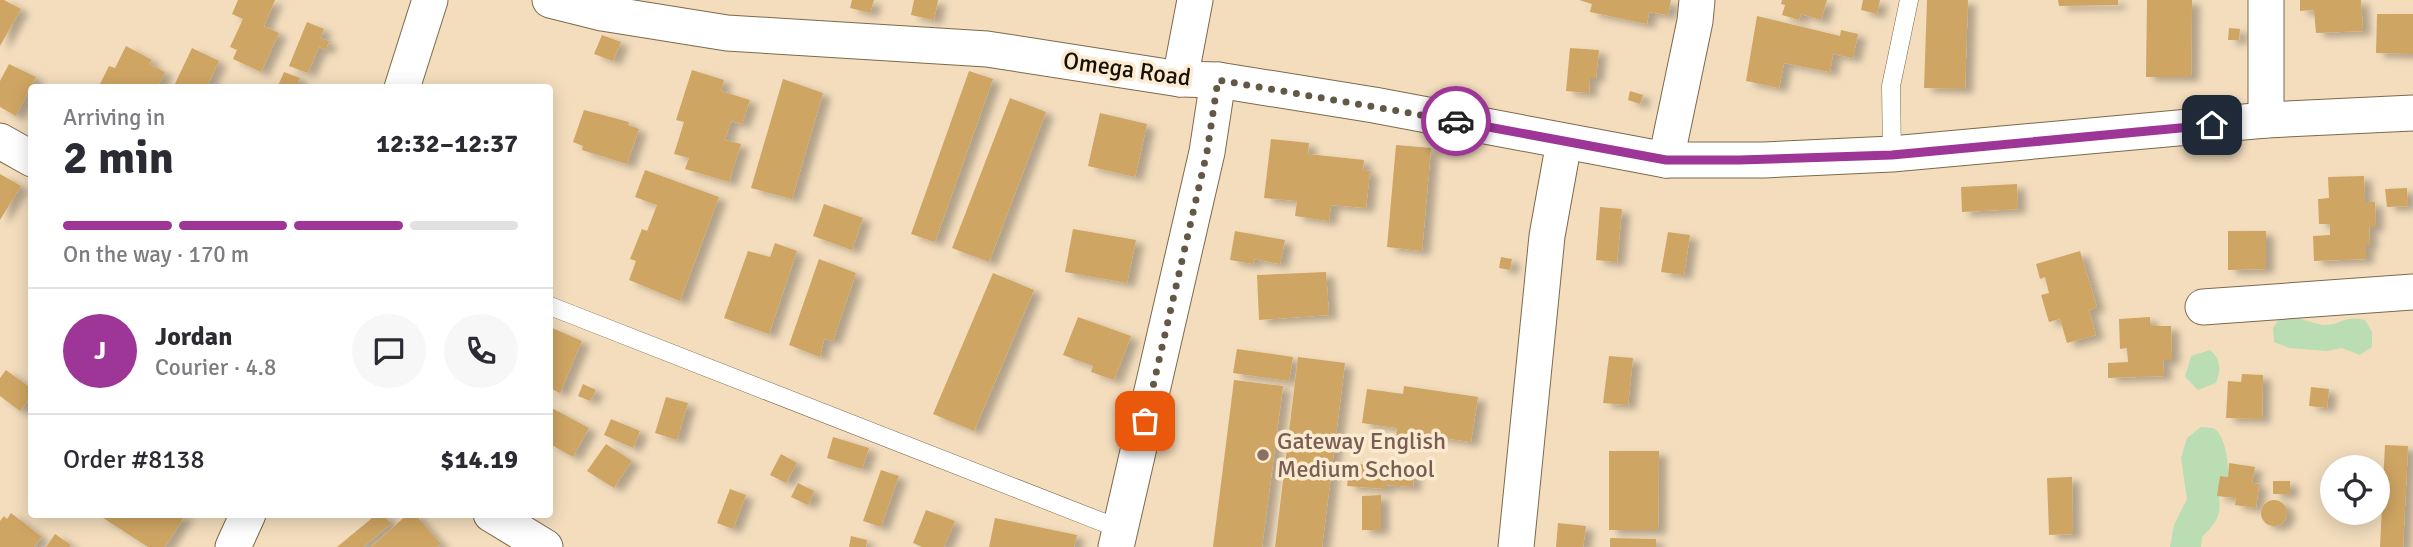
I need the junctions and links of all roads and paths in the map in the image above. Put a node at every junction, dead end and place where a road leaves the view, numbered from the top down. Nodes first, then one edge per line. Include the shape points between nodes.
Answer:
1 (430, 0) edge
2 (550, 0) edge
3 (1195, 0) edge
4 (1697, 0) edge
5 (1909, 0) edge
6 (2266, 0) edge
7 (1180, 79) junction
8 (1218, 80) junction
9 (403, 84) edge
10 (2413, 113) edge
11 (2266, 120) junction
12 (0, 141) edge
13 (1564, 142) junction
14 (1892, 155) junction
15 (28, 157) edge
16 (1666, 160) junction
17 (2413, 292) edge
18 (553, 307) edge
19 (2203, 307) dead end
20 (246, 518) edge
21 (498, 518) edge
22 (1118, 538) edge
23 (233, 547) edge
24 (545, 547) edge
25 (1516, 547) edge

1 - 9 street
2 - 7 street, Omega Road via 727,33 987,49
3 - 7 street
4 - 16 street
5 - 14 lane via 1891,86
6 - 11 street
7 - 8 street, Omega Road
8 - 13 street, Omega Road
8 - 22 street via 1207,152
10 - 11 street, Omega Road
11 - 14 street, Omega Road
12 - 15 street
13 - 16 street, Omega Road
13 - 25 street via 1547,236
14 - 16 street, Omega Road
17 - 19 street
18 - 22 lane
20 - 23 street
21 - 24 street

